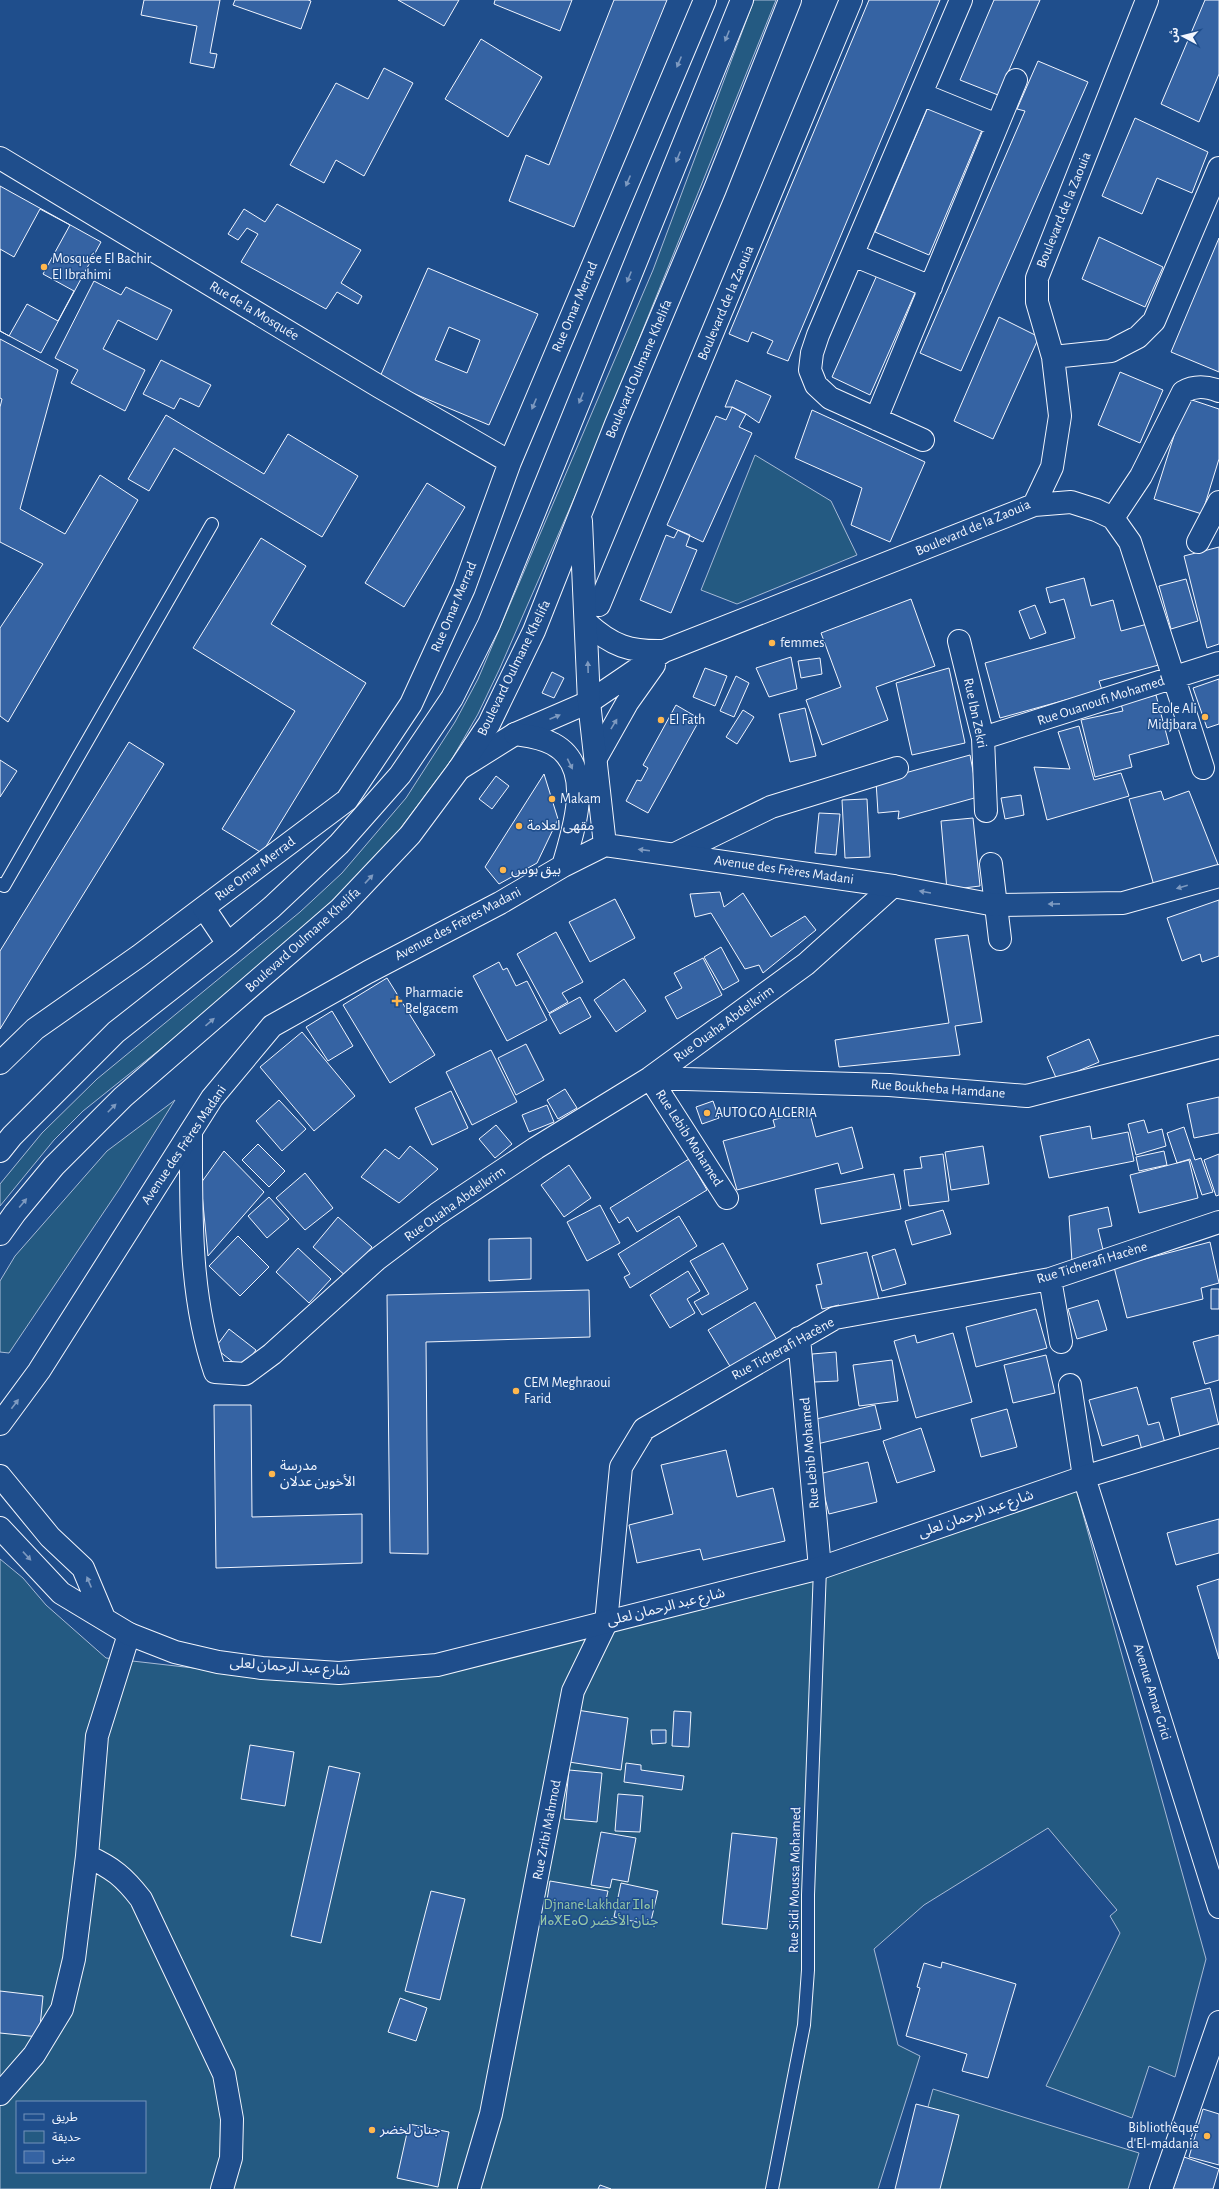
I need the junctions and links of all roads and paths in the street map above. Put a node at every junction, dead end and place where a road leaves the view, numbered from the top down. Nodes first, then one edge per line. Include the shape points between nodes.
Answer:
1 (705, 0) edge
2 (742, 0) edge
3 (790, 0) edge
4 (851, 0) edge
5 (961, 0) edge
6 (1147, 0) edge
7 (1016, 80) dead end
8 (921, 94) junction
9 (997, 125) junction
10 (0, 158) edge
11 (1219, 168) edge
12 (853, 255) junction
13 (931, 287) junction
14 (1053, 357) junction
15 (1219, 390) edge
16 (876, 419) junction
17 (923, 440) dead end
18 (510, 462) junction
19 (1219, 502) edge
20 (1034, 505) junction
21 (581, 514) junction
22 (1113, 518) junction
23 (212, 524) dead end
24 (1219, 541) edge
25 (599, 605) dead end
26 (587, 623) junction
27 (959, 641) dead end
28 (664, 651) junction
29 (1219, 663) edge
30 (1175, 677) junction
31 (589, 702) junction
32 (515, 734) junction
33 (983, 738) junction
34 (596, 758) junction
35 (897, 768) dead end
36 (1203, 768) dead end
37 (459, 769) junction
38 (986, 811) dead end
39 (605, 845) junction
40 (675, 854) junction
41 (991, 864) dead end
42 (563, 866) junction
43 (1219, 876) edge
44 (0, 884) edge
45 (893, 886) junction
46 (994, 905) junction
47 (204, 908) junction
48 (1000, 939) dead end
49 (228, 944) junction
50 (1219, 1047) edge
51 (0, 1063) edge
52 (650, 1078) junction
53 (191, 1132) junction
54 (0, 1151) edge
55 (727, 1198) dead end
56 (1219, 1222) edge
57 (0, 1234) edge
58 (1050, 1279) junction
59 (799, 1338) junction
60 (1061, 1342) dead end
61 (1070, 1385) dead end
62 (0, 1424) edge
63 (1219, 1436) edge
64 (0, 1476) edge
65 (1084, 1477) junction
66 (0, 1528) edge
67 (820, 1568) junction
68 (104, 1618) junction
69 (606, 1623) junction
70 (129, 1634) junction
71 (87, 1856) junction
72 (1219, 1907) edge
73 (1219, 2022) edge
74 (0, 2094) edge
75 (222, 2189) edge
76 (469, 2189) edge
77 (772, 2189) edge
78 (1161, 2189) edge

1 -> 18 street, Rue Omar Merrad
2 -> 49 street via 489,624 452,698 400,775 339,844
3 - 21 street, Boulevard Oulmane Khelifa
4 - 25 street, Boulevard de la Zaouia
5 - 8 street
6 - 14 street, Boulevard de la Zaouia via 1037,278 1037,302
7 - 9 street
8 - 9 street
8 - 12 street
9 - 13 street
10 - 18 street, Rue de la Mosquée via 380,387
11 - 14 street via 1154,321 1138,337 1111,351
12 - 13 street
12 - 16 street via 816,341 810,370 816,386 830,398
13 - 16 street
14 - 20 street, Boulevard de la Zaouia via 1060,416 1052,467
15 - 22 street via 1199,386 1183,392 1141,476
16 - 17 street
18 - 47 street, Rue Omar Merrad via 464,588 411,704 347,800
19 - 24 street via 1198,542
20 - 22 street via 1071,502
20 - 28 street, Boulevard de la Zaouia
21 - 26 street
21 - 37 street, Boulevard Oulmane Khelifa via 534,631 489,724
22 - 30 street via 1130,542
23 - 44 lane via 4,886
26 - 28 street via 603,637 622,647 642,652
31 -> 26 street
27 - 33 street, Rue Ibn Zekri
28 - 31 street
34 -> 28 street via 627,703
29 - 30 street, Rue Ouanoufi Mohamed
30 - 33 street, Rue Ouanoufi Mohamed
30 - 36 street
32 -> 31 street
31 - 34 street
32 - 37 street
32 -> 42 street via 554,744 564,752 572,764 579,798 577,819
33 - 38 street, Rue Ibn Zekri
34 - 39 street
35 - 40 street via 771,807
57 -> 37 street, Boulevard Oulmane Khelifa via 54,1166 123,1098 340,909 410,835
40 -> 39 street, Avenue des Frères Madani
39 - 42 street, Avenue des Frères Madani
40 - 45 street, Avenue des Frères Madani
41 - 46 street
42 - 53 street, Avenue des Frères Madani via 500,903 272,1026 212,1098
43 -> 46 street, Avenue des Frères Madani via 1123,903
46 -> 45 street, Avenue des Frères Madani
45 - 52 street, Rue Ouaha Abdelkrim via 806,964
46 - 48 street
47 - 49 street
47 - 51 street, Rue Omar Merrad via 35,1029
49 - 54 street via 116,1032
50 - 52 street, Rue Boukheba Hamdane via 1027,1096 889,1085
52 - 53 street, Rue Ouaha Abdelkrim via 536,1148 437,1214 376,1260 272,1354 245,1374 216,1372 209,1353 195,1286 191,1220
52 - 55 street, Rue Lebib Mohamed
62 -> 53 street, Avenue des Frères Madani via 29,1384
56 - 58 street, Rue Ticherafi Hacène
58 - 59 street, Rue Ticherafi Hacène via 836,1318
58 - 60 street
59 - 67 street, Rue Lebib Mohamed
59 - 69 street, Rue Ticherafi Hacène via 644,1429 621,1467
61 - 65 street, Avenue Amar Grici
63 - 65 street, شارع عبد الرحمان لعلى
68 -> 64 street via 83,1568 50,1537
65 - 67 street, شارع عبد الرحمان لعلى
65 - 72 street, Avenue Amar Grici
66 -> 68 street, شارع عبد الرحمان لعلى via 61,1593
67 - 69 street, شارع عبد الرحمان لعلى
67 - 77 lane, Rue Sidi Moussa Mohamed via 808,1895 808,1970 804,2024
68 - 70 street, شارع عبد الرحمان لعلى
69 - 70 street, شارع عبد الرحمان لعلى via 437,1664 339,1673 218,1662 175,1652
69 - 76 street, Rue Zribi Mahmod via 573,1691 491,2114
70 - 71 street via 97,1736
71 - 74 street via 74,1959 62,2009 34,2055
71 - 75 street via 108,1865 124,1878 141,1899 224,2074 232,2119 231,2158
73 - 78 street

